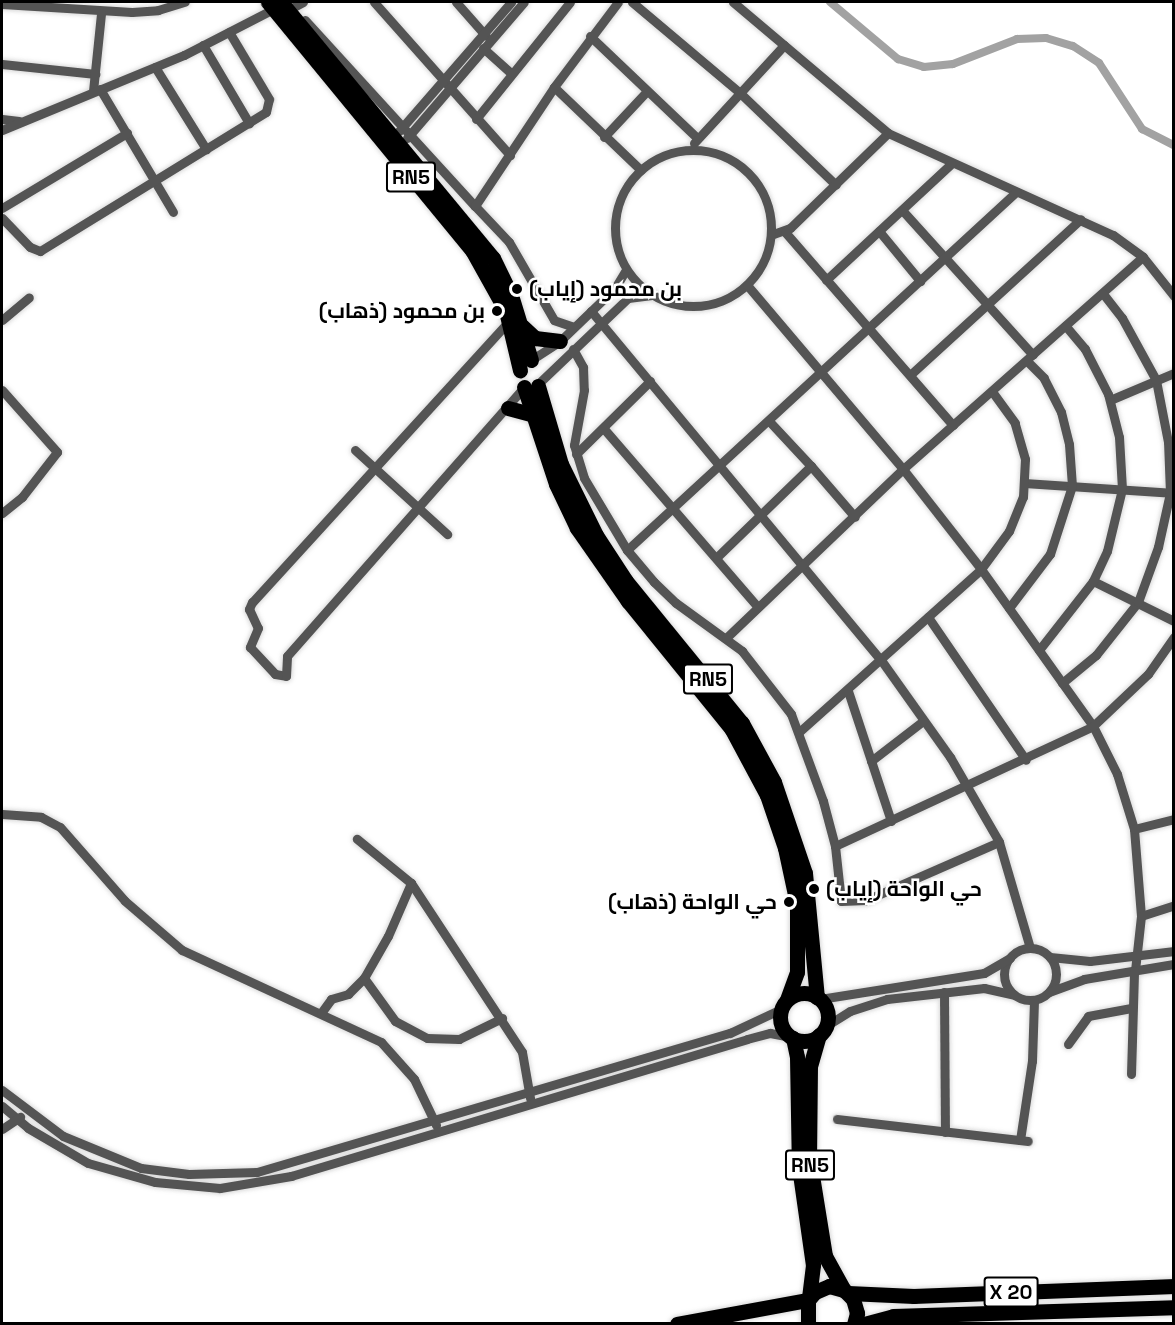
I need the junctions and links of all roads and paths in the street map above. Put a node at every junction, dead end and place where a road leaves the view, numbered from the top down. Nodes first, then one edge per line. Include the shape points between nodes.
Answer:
1 (185, 2) edge
2 (303, 2) edge
3 (374, 2) edge
4 (456, 2) edge
5 (512, 2) edge
6 (524, 2) edge
7 (570, 2) edge
8 (618, 2) edge
9 (632, 2) edge
10 (733, 2) edge
11 (2, 4) edge
12 (280, 6) edge
13 (101, 13) junction
14 (229, 32) junction
15 (590, 36) junction
16 (487, 37) junction
17 (203, 45) junction
18 (784, 45) junction
19 (483, 48) junction
20 (2, 64) edge
21 (155, 67) junction
22 (511, 73) junction
23 (94, 74) junction
24 (446, 84) junction
25 (554, 87) junction
26 (97, 90) junction
27 (647, 91) junction
28 (739, 93) junction
29 (2, 119) edge
30 (476, 119) junction
31 (22, 122) junction
32 (249, 123) junction
33 (2, 130) edge
34 (888, 133) junction
35 (127, 134) junction
36 (402, 136) junction
37 (603, 137) junction
38 (697, 138) junction
39 (692, 148) junction
40 (206, 149) junction
41 (510, 155) junction
42 (951, 164) junction
43 (641, 170) junction
44 (154, 179) junction
45 (836, 185) junction
46 (1016, 192) junction
47 (476, 206) junction
48 (2, 208) edge
49 (902, 210) junction
50 (173, 212) dead end
51 (2, 219) edge
52 (1081, 219) junction
53 (879, 231) junction
54 (785, 232) junction
55 (771, 235) junction
56 (1143, 257) junction
57 (946, 258) junction
58 (626, 270) junction
59 (826, 280) junction
60 (920, 281) junction
61 (747, 285) junction
62 (1103, 294) junction
63 (652, 295) junction
64 (1173, 296) edge
65 (29, 297) dead end
66 (988, 306) junction
67 (591, 311) junction
68 (4, 314) edge
69 (516, 323) junction
70 (601, 323) junction
71 (1066, 326) junction
72 (574, 327) junction
73 (871, 327) junction
74 (567, 345) junction
75 (1030, 358) junction
76 (525, 365) junction
77 (822, 372) junction
78 (1173, 373) edge
79 (910, 375) junction
80 (1156, 380) junction
81 (650, 381) junction
82 (534, 385) junction
83 (2, 390) edge
84 (993, 393) junction
85 (1110, 400) junction
86 (508, 408) junction
87 (534, 415) junction
88 (769, 421) junction
89 (953, 425) junction
90 (605, 430) junction
91 (356, 450) dead end
92 (576, 454) junction
93 (722, 465) junction
94 (811, 466) junction
95 (374, 467) junction
96 (903, 469) junction
97 (1025, 483) junction
98 (1072, 486) junction
99 (1122, 489) junction
100 (1172, 493) edge
101 (674, 507) junction
102 (419, 508) junction
103 (2, 513) edge
104 (761, 514) junction
105 (855, 517) junction
106 (447, 534) dead end
107 (627, 550) junction
108 (717, 557) junction
109 (804, 566) junction
110 (981, 569) junction
111 (1093, 580) junction
112 (1138, 602) junction
113 (758, 607) junction
114 (1009, 608) junction
115 (928, 617) junction
116 (1173, 621) edge
117 (1173, 637) edge
118 (726, 638) junction
119 (1039, 650) junction
120 (881, 660) junction
121 (1062, 683) junction
122 (848, 691) junction
123 (923, 721) junction
124 (1093, 726) junction
125 (799, 732) junction
126 (871, 760) junction
127 (1026, 760) junction
128 (968, 787) junction
129 (2, 814) edge
130 (1173, 819) edge
131 (891, 821) junction
132 (1134, 829) junction
133 (357, 839) dead end
134 (999, 842) junction
135 (835, 846) junction
136 (411, 883) junction
137 (1173, 905) edge
138 (1141, 916) junction
139 (1030, 948) junction
140 (1173, 951) edge
141 (1139, 956) junction
142 (1050, 957) junction
143 (1010, 958) junction
144 (1173, 964) edge
145 (1135, 970) junction
146 (364, 978) junction
147 (944, 992) junction
148 (1049, 992) junction
149 (1014, 994) junction
150 (818, 998) junction
151 (1034, 1000) junction
152 (784, 1004) junction
153 (1131, 1008) junction
154 (321, 1013) junction
155 (502, 1018) junction
156 (822, 1030) junction
157 (791, 1037) junction
158 (1068, 1044) dead end
159 (1131, 1074) dead end
160 (2, 1090) edge
161 (530, 1092) junction
162 (531, 1105) junction
163 (2, 1106) edge
164 (28, 1113) junction
165 (16, 1119) junction
166 (837, 1119) dead end
167 (434, 1120) junction
168 (2, 1129) edge
169 (438, 1132) junction
170 (945, 1132) junction
171 (1173, 1286) edge
172 (846, 1291) junction
173 (809, 1299) junction
174 (1173, 1307) edge
175 (677, 1323) edge
176 (808, 1323) edge
177 (854, 1323) edge
178 (864, 1323) edge

1 - 13 street via 158,10
2 - 12 street
3 - 24 street
4 - 16 street
5 - 16 street
6 - 16 street
7 - 22 street
8 - 15 street
9 - 28 street
10 - 18 street
11 - 13 street
12 - 14 street
12 - 36 highway, RN5
12 - 69 highway, RN5 via 463,237
13 - 23 street
14 - 17 street
14 - 32 street via 270,103 266,112
15 - 25 street
15 - 27 street
16 - 19 street
16 - 24 street
17 - 21 street
17 - 32 street
18 - 28 street
18 - 34 street
19 - 22 street
19 - 24 street
20 - 23 street
21 - 26 street
21 - 40 street
22 - 30 street
23 - 26 street
24 - 30 street
24 - 36 street
25 - 37 street
25 - 41 street
26 - 31 street
26 - 35 street
27 - 37 street
27 - 38 street
28 - 38 street
28 - 45 street
29 - 31 street
30 - 41 street
31 - 33 street
32 - 40 street
34 - 42 street
34 - 45 street
35 - 44 street
35 - 48 street
36 - 47 street
36 - 69 highway, RN5 via 493,258
37 - 43 street
38 - 39 street
39 - 43 street via 668,154
39 - 55 street via 717,153 749,172 765,196
40 - 44 street
41 - 47 street
42 - 46 street
42 - 49 street
43 - 58 street via 623,194 617,213 616,234
44 - 50 street
44 - 51 street via 40,251 30,248
45 - 54 street
46 - 52 street
46 - 57 street
47 - 72 street via 509,242 554,320
49 - 53 street
49 - 57 street
52 - 56 street
52 - 66 street
53 - 59 street
53 - 60 street
54 - 55 street
54 - 59 street
55 - 61 street via 760,269
56 - 62 street
56 - 64 street
57 - 60 street
57 - 66 street
58 - 63 street
58 - 67 street via 618,285
59 - 73 street
60 - 73 street
61 - 63 street via 705,304 687,306
61 - 77 street
62 - 71 street
62 - 80 street via 1122,318
63 - 70 street via 631,297
65 - 68 street
66 - 75 street
66 - 79 street
67 - 70 street
67 - 72 street
69 - 74 highway via 535,338
69 - 76 highway, RN5
69 - 95 street
70 - 74 street
70 - 81 street
71 - 75 street
71 - 85 street via 1097,368
72 - 74 street
73 - 77 street
73 - 79 street
74 - 76 street
74 - 82 street
74 - 92 street via 582,363 584,382 575,429
75 - 84 street
75 - 98 street via 1061,412 1069,444
76 - 82 highway, RN5 via 537,365
77 - 88 street
77 - 96 street
78 - 80 street
79 - 89 street
80 - 85 street
80 - 100 street via 1168,442
81 - 90 street
81 - 93 street
82 - 86 street
82 - 87 highway, RN5
82 - 150 highway, RN5 via 561,464 596,535 626,581 742,723 774,782 805,873
83 - 103 street via 52,443 57,454 22,497
84 - 89 street
84 - 97 street via 1020,432
85 - 99 street via 1119,437
86 - 87 highway
86 - 102 street
87 - 152 highway, RN5 via 556,484 577,528 622,594 731,728 767,795 796,892 797,972
88 - 93 street
88 - 94 street
89 - 96 street
90 - 92 street
90 - 101 street
91 - 95 street
92 - 107 street
93 - 101 street
93 - 104 street
94 - 104 street
94 - 105 street
95 - 102 street
95 - 102 street via 250,606 258,628 250,647 275,674 286,676 287,656
96 - 105 street
96 - 110 street
97 - 98 street
97 - 110 street via 1021,505 1009,531
98 - 99 street
98 - 114 street via 1050,554
99 - 100 street
99 - 111 street via 1107,551
100 - 112 street
101 - 107 street
101 - 108 street
102 - 106 street
104 - 108 street
104 - 109 street
105 - 109 street
107 - 118 street via 676,603
108 - 113 street
109 - 113 street
109 - 120 street
110 - 114 street
110 - 115 street
111 - 112 street
111 - 119 street
112 - 116 street
112 - 121 street via 1096,655
113 - 118 street
114 - 119 street
115 - 120 street
115 - 127 street
117 - 124 street via 1148,674
118 - 125 street via 770,683
119 - 121 street
120 - 122 street
120 - 123 street
121 - 124 street
122 - 125 street
122 - 126 street
123 - 126 street
123 - 128 street
124 - 127 street
124 - 132 street via 1117,774
125 - 135 street
126 - 131 street
127 - 128 street
128 - 131 street
128 - 134 street
129 - 154 street via 30,814 52,821 125,901 182,950
130 - 132 street
131 - 135 street
132 - 138 street
133 - 136 street
134 - 135 street via 851,903 839,897
134 - 139 street
136 - 146 street
136 - 155 street
137 - 138 street
138 - 141 street
139 - 142 street
139 - 143 street
140 - 141 street
141 - 142 street via 1079,961
141 - 145 street
142 - 148 street via 1056,975
143 - 149 street via 1004,973
143 - 150 street via 984,973
144 - 145 street
145 - 148 street via 1084,979
145 - 153 street
146 - 154 street via 348,994 331,999
146 - 155 street via 395,1021 427,1038 459,1039
147 - 149 street via 990,988
147 - 156 street via 865,1005
147 - 170 street
148 - 151 street
149 - 151 street
150 - 152 highway via 801,993
150 - 156 highway, RN5 via 827,1011
151 - 170 street via 1024,1141
152 - 157 highway, RN5 via 781,1024
152 - 161 street via 730,1033
153 - 158 street via 1088,1016
153 - 159 street
154 - 167 street via 366,1032 388,1048 414,1079
155 - 161 street via 525,1060
156 - 157 highway via 803,1041
156 - 172 highway, RN5 via 810,1066 809,1157 821,1239 830,1267
157 - 162 street via 780,1033 758,1036
157 - 173 highway, RN5 via 797,1057 799,1167 813,1265
160 - 164 street
161 - 162 street
161 - 167 street
162 - 169 street
163 - 165 street
164 - 165 street
164 - 167 street via 84,1147 141,1168 224,1175 293,1162
165 - 168 street
165 - 169 street via 64,1151 116,1173 166,1184 220,1188 291,1176
166 - 170 street
167 - 169 street
171 - 172 highway, X 20 via 914,1296
172 - 173 highway via 829,1286
172 - 177 highway, RN5 via 856,1305
173 - 175 highway
173 - 176 highway, RN5
174 - 178 highway, X 20 via 893,1316

